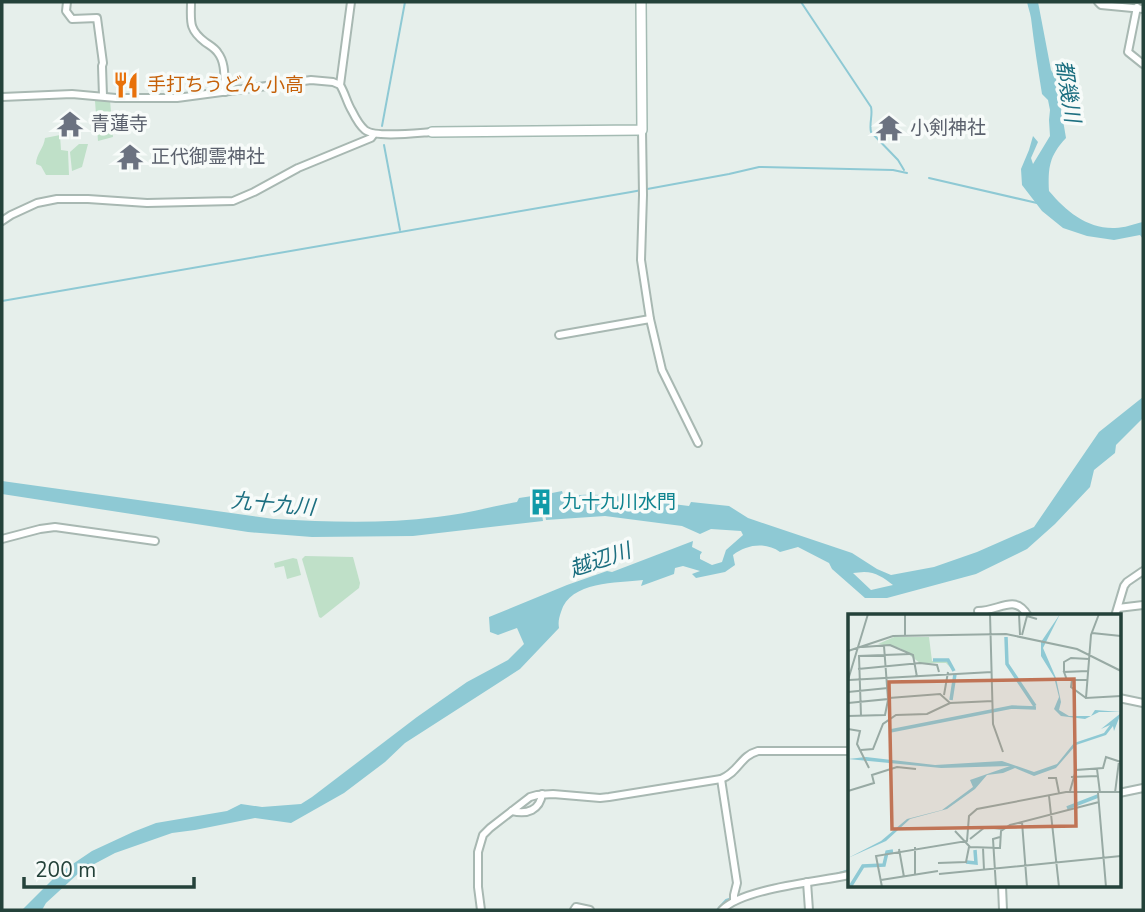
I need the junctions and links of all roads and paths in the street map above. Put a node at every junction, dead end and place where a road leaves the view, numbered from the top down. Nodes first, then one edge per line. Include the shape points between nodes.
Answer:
1 (67, 2) edge
2 (191, 2) edge
3 (351, 2) edge
4 (641, 2) edge
5 (1098, 2) edge
6 (1140, 8) edge
7 (1143, 64) edge
8 (340, 85) junction
9 (225, 92) junction
10 (103, 96) junction
11 (2, 97) edge
12 (642, 131) junction
13 (432, 132) joint
14 (374, 134) junction
15 (2, 221) edge
16 (650, 320) junction
17 (559, 335) dead end
18 (698, 443) dead end
19 (2, 539) edge
20 (155, 541) dead end
21 (1143, 571) edge
22 (1143, 605) edge
23 (1118, 608) junction
24 (978, 611) dead end
25 (1027, 614) edge
26 (1116, 614) edge
27 (1120, 698) edge
28 (1143, 703) edge
29 (848, 751) edge
30 (721, 779) junction
31 (1143, 788) edge
32 (1120, 793) edge
33 (542, 794) junction
34 (512, 811) junction
35 (848, 875) edge
36 (807, 883) junction
37 (1002, 888) edge
38 (734, 901) junction
39 (481, 910) edge
40 (574, 910) edge
41 (590, 910) edge
42 (722, 910) edge
43 (809, 910) edge
44 (1003, 910) edge

1 - 10 street via 72,19 97,18
2 - 9 street via 192,29 223,62
3 - 8 street
4 - 12 street
5 - 6 street
6 - 7 street via 1128,52
8 - 9 street via 307,80
8 - 14 street via 360,124
9 - 10 street via 177,98
10 - 11 street
12 - 13 street
12 - 16 street via 641,260
13 - 14 street
14 - 15 street via 233,201 57,199 37,203
16 - 17 street
16 - 18 street via 662,370
19 - 20 street via 55,527
21 - 23 street via 1127,582
22 - 23 street
23 - 26 street
24 - 25 street via 1015,603
27 - 28 street
29 - 30 street via 758,751
30 - 33 street via 600,798
30 - 38 street via 737,883
31 - 32 street
33 - 34 street
33 - 34 street via 535,809
34 - 39 street via 481,840
35 - 36 street
36 - 38 street
36 - 43 street
37 - 44 street
38 - 42 street
40 - 41 street

